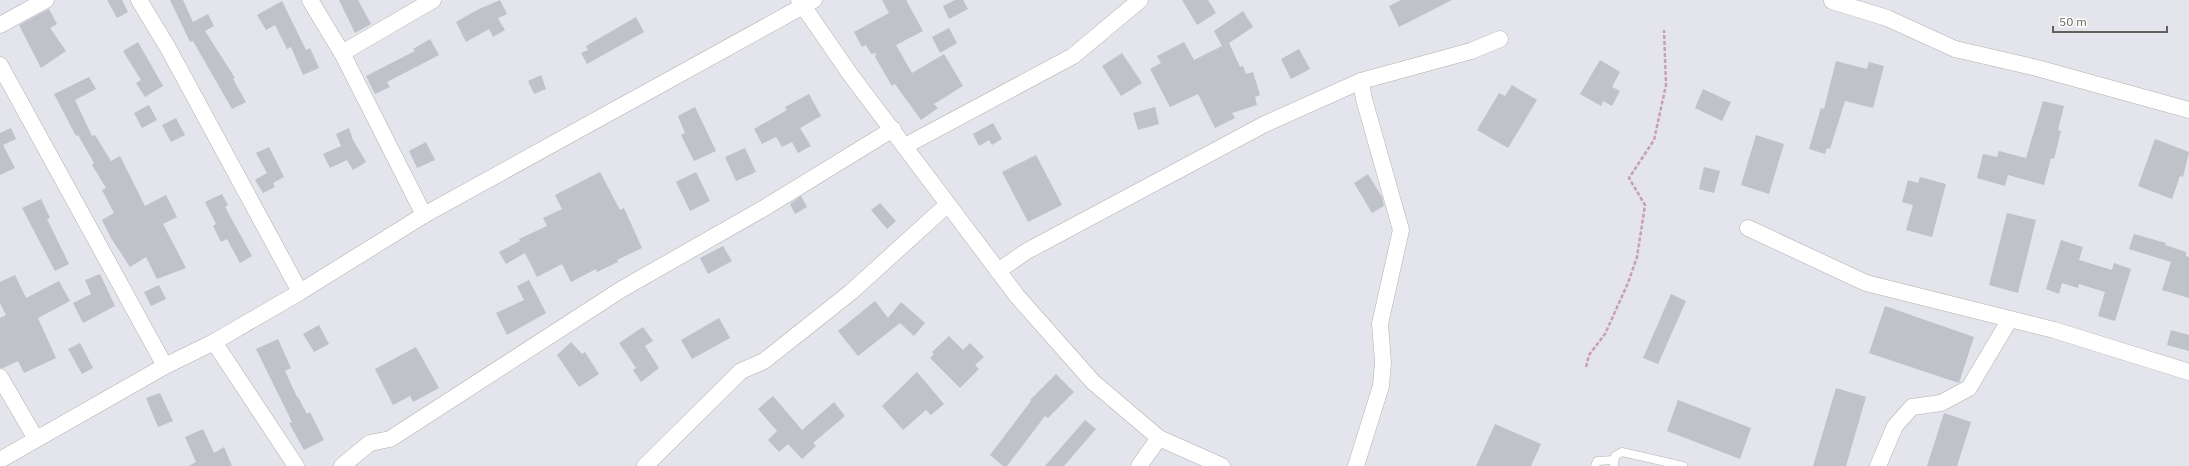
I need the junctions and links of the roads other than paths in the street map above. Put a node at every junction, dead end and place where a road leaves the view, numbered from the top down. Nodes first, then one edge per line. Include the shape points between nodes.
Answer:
1 (46, 0) edge
2 (139, 0) edge
3 (310, 0) edge
4 (433, 0) edge
5 (1140, 0) edge
6 (1832, 1) dead end
7 (805, 2) edge
8 (0, 25) edge
9 (1500, 39) dead end
10 (342, 53) junction
11 (0, 65) edge
12 (1361, 81) junction
13 (2189, 110) edge
14 (893, 129) junction
15 (905, 146) junction
16 (947, 205) junction
17 (424, 215) junction
18 (1748, 228) dead end
19 (998, 271) junction
20 (300, 292) junction
21 (2010, 319) junction
22 (214, 342) junction
23 (165, 366) junction
24 (2189, 372) edge
25 (0, 377) edge
26 (1159, 438) junction
27 (36, 439) junction
28 (0, 460) edge
29 (1614, 463) edge
30 (296, 466) edge
31 (342, 466) edge
32 (645, 466) edge
33 (1139, 466) edge
34 (1222, 466) edge
35 (1356, 466) edge
36 (1595, 466) edge
37 (1683, 466) edge
38 (1878, 466) edge

1 - 8 street
2 - 20 street via 168,48
3 - 10 street
4 - 10 street
5 - 15 street via 1073,56
6 - 13 street via 1887,18 1955,49 2037,68
7 - 14 street via 850,74
7 - 17 street
9 - 12 street via 1471,51
10 - 17 street
11 - 23 street
12 - 19 street via 1265,124 1027,251
12 - 35 street via 1401,230 1380,324 1381,386
14 - 15 street
14 - 31 street via 766,207 622,289 390,438 370,443
15 - 16 street
16 - 19 street
16 - 32 street via 851,292 764,361 741,371
17 - 20 street
18 - 21 street via 1866,283
19 - 26 street via 1093,382
20 - 22 street
21 - 24 street
21 - 38 street via 1969,388 1942,402 1912,407 1895,426
22 - 23 street
22 - 30 street
23 - 27 street
25 - 27 street
26 - 33 street
26 - 34 street
27 - 28 street
29 - 36 lane via 1597,461
29 - 37 lane via 1618,453 1622,452

